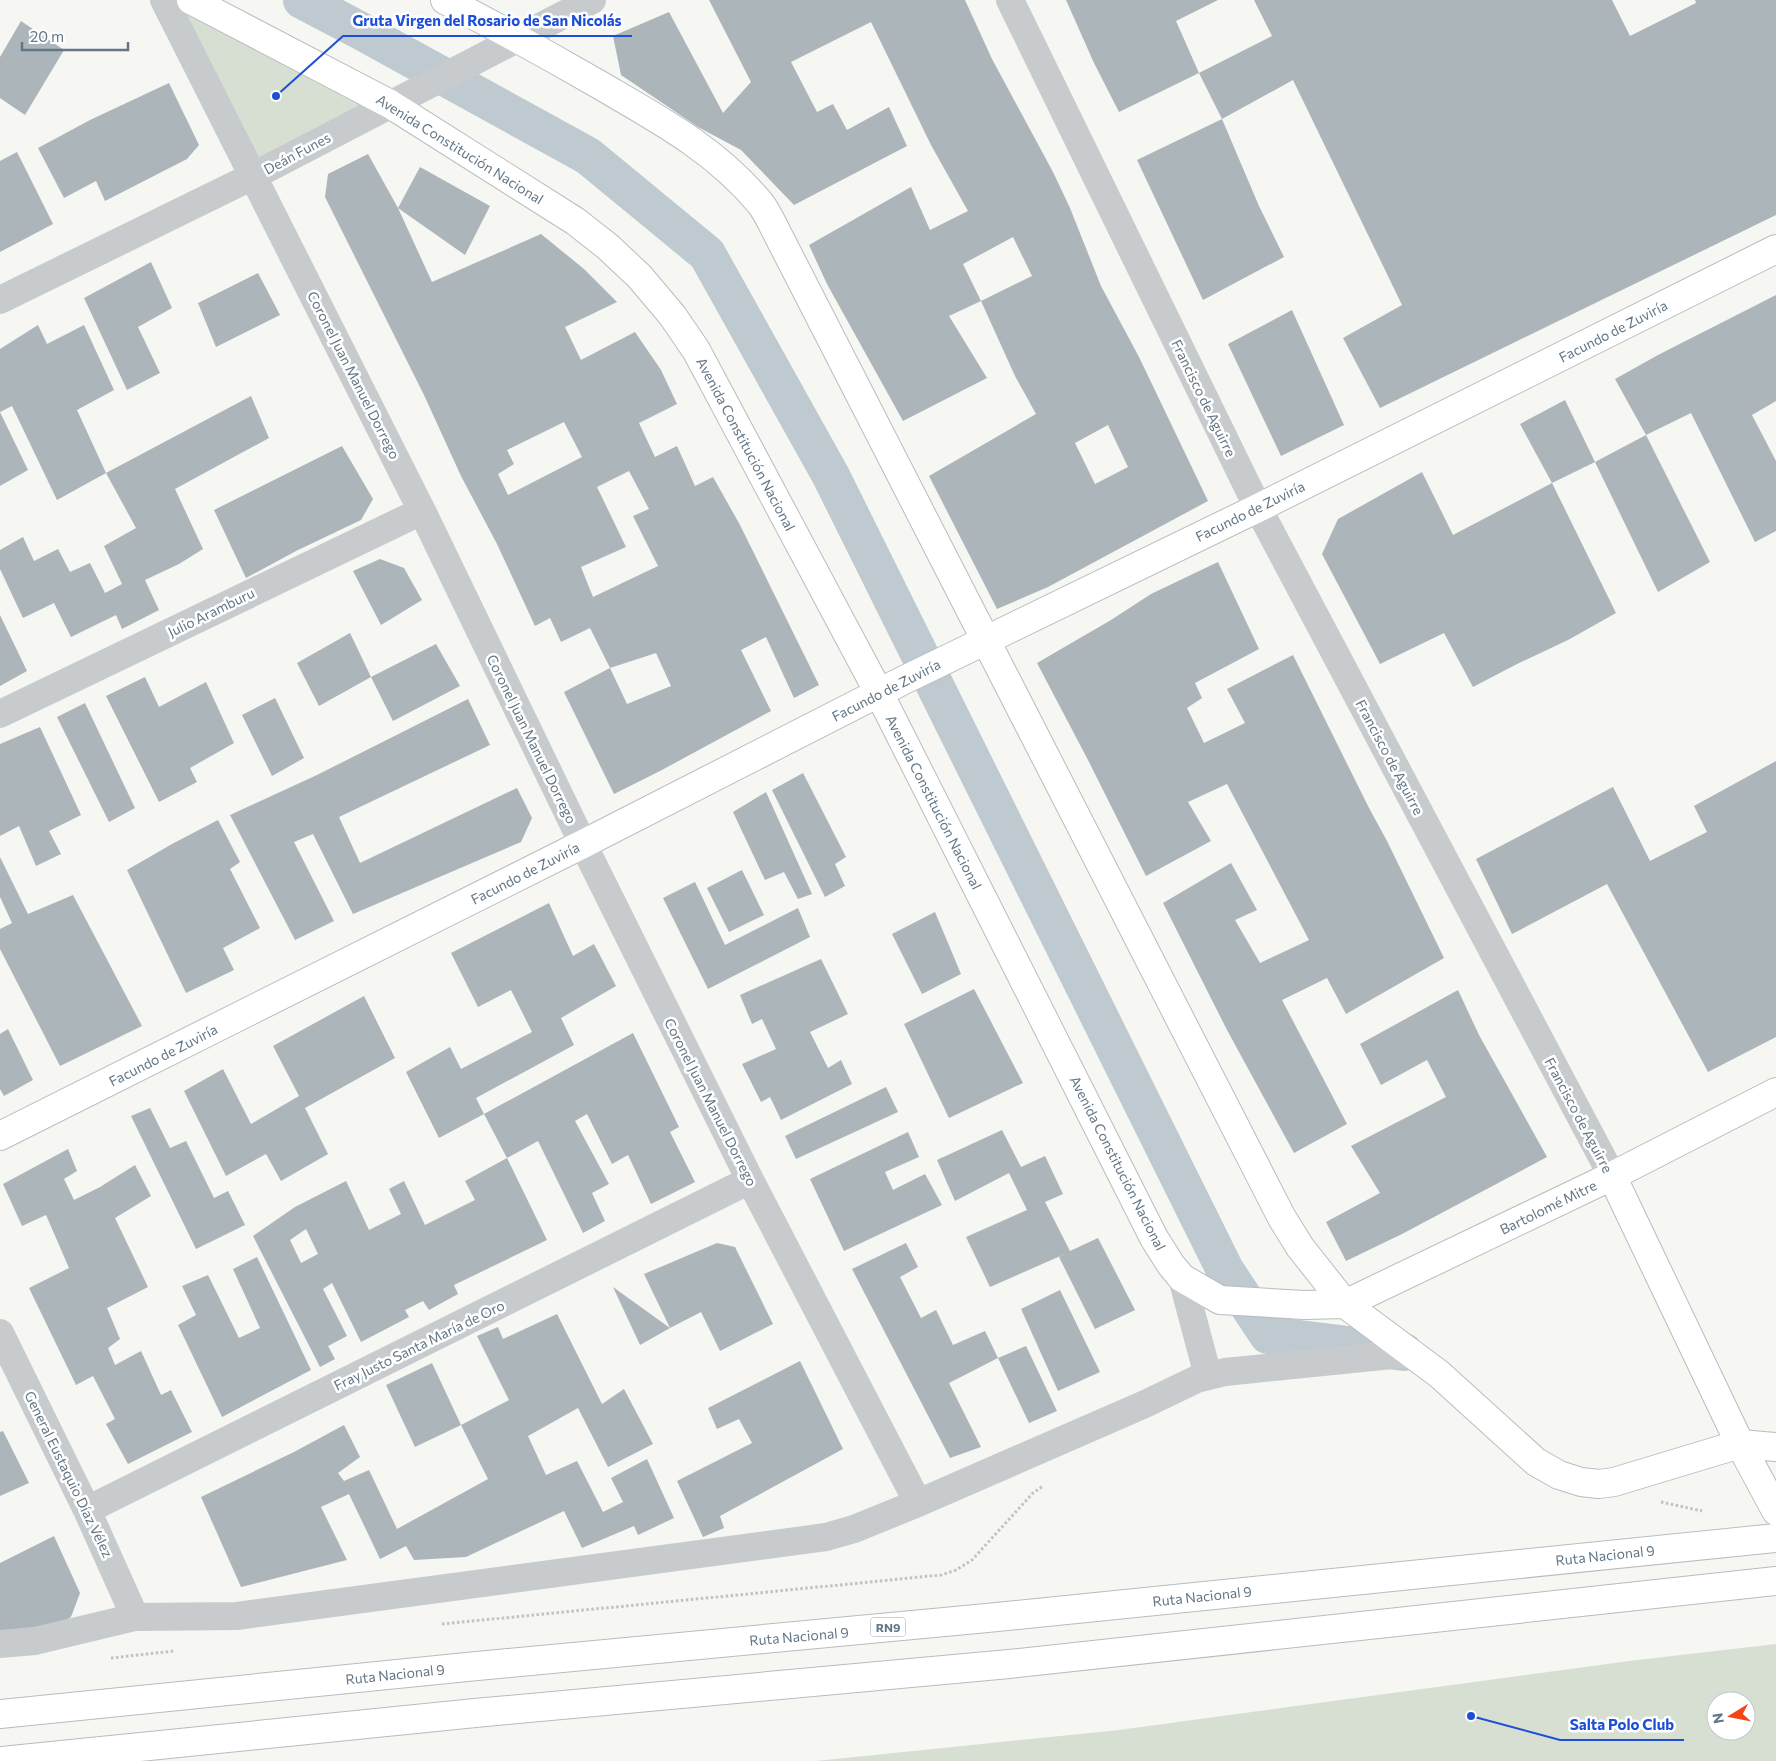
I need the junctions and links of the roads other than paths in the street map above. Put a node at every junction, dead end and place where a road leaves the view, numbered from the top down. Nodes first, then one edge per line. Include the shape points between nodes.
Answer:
1 (164, 0) edge
2 (191, 0) edge
3 (445, 0) edge
4 (592, 0) edge
5 (1010, 0) edge
6 (517, 38) junction
7 (391, 104) junction
8 (253, 176) junction
9 (1776, 249) edge
10 (0, 300) edge
11 (1258, 508) junction
12 (422, 510) junction
13 (985, 640) junction
14 (879, 693) junction
15 (0, 714) edge
16 (583, 844) junction
17 (1776, 1092) edge
18 (0, 1136) edge
19 (1612, 1176) junction
20 (750, 1180) junction
21 (1182, 1278) junction
22 (1346, 1304) junction
23 (0, 1333) edge
24 (1412, 1353) junction
25 (1208, 1376) junction
26 (1740, 1444) junction
27 (1776, 1447) edge
28 (918, 1503) junction
29 (87, 1510) junction
30 (1776, 1511) edge
31 (1776, 1538) edge
32 (1776, 1581) edge
33 (135, 1617) junction
34 (0, 1644) edge
35 (0, 1714) edge
36 (2, 1761) edge

1 - 8 street, Coronel Juan Manuel Dorrego
2 - 7 main road, Avenida Constitución Nacional
3 - 6 main road
4 - 6 street, Deán Funes
5 - 11 street, Francisco de Aguirre
6 - 7 street, Deán Funes
6 - 13 main road via 679,131 712,156 761,204
7 - 8 street, Deán Funes
7 - 14 main road, Avenida Constitución Nacional via 575,221 626,264 672,316 696,350
8 - 10 street, Deán Funes
8 - 12 street, Coronel Juan Manuel Dorrego
9 - 11 main road, Facundo de Zuviría
11 - 13 main road, Facundo de Zuviría
11 - 19 street, Francisco de Aguirre
12 - 15 street, Julio Aramburu
12 - 16 street, Coronel Juan Manuel Dorrego
13 - 14 main road, Facundo de Zuviría
13 - 22 main road via 1282,1218 1300,1247
14 - 16 main road, Facundo de Zuviría
14 - 21 main road, Avenida Constitución Nacional via 1154,1238
16 - 18 main road, Facundo de Zuviría
16 - 20 street, Coronel Juan Manuel Dorrego
17 - 19 main road, Bartolomé Mitre
19 - 22 main road, Bartolomé Mitre
19 - 26 main road, Francisco de Aguirre
20 - 28 street, Coronel Juan Manuel Dorrego
20 - 29 street, Fray Justo Santa María de Oro
21 - 22 main road, Avenida Constitución Nacional via 1220,1300
21 - 25 street
22 - 24 main road
23 - 29 street, General Eustaquio Díaz Vélez
24 - 25 street
24 - 26 main road via 1536,1462 1559,1475 1581,1482 1614,1482
25 - 28 street
26 - 27 main road
26 - 30 main road, Francisco de Aguirre
28 - 33 street via 826,1537 237,1616
29 - 33 street, General Eustaquio Díaz Vélez
31 - 35 main road, Ruta Nacional 9 / RN9
32 - 36 main road via 1018,1663 475,1712
33 - 34 street via 35,1641

